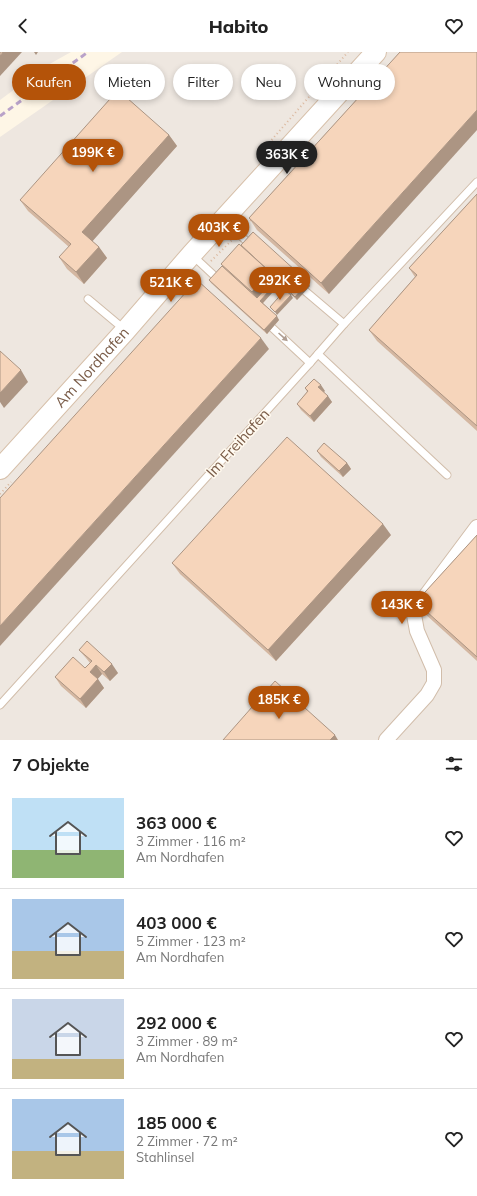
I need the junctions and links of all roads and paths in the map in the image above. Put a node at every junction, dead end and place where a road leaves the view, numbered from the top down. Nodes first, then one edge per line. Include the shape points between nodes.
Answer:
1 (348, 52) edge
2 (376, 52) edge
3 (338, 64) edge
4 (477, 182) edge
5 (223, 220) junction
6 (251, 220) edge
7 (238, 233) junction
8 (256, 249) edge
9 (198, 261) junction
10 (293, 280) edge
11 (228, 288) edge
12 (88, 299) dead end
13 (261, 318) edge
14 (344, 324) junction
15 (126, 330) junction
16 (318, 354) junction
17 (310, 362) junction
18 (0, 469) edge
19 (446, 475) dead end
20 (477, 527) edge
21 (0, 705) edge
22 (386, 740) edge

1 - 3 path
2 - 5 main road, Am Nordhafen
4 - 14 lane, Im Freihafen
5 - 7 lane
5 - 9 main road, Am Nordhafen
6 - 7 path
7 - 8 lane
7 - 9 path
9 - 11 lane
9 - 15 main road, Am Nordhafen
10 - 14 lane
12 - 15 lane
13 -> 17 lane
14 - 16 lane, Im Freihafen
15 - 18 main road, Am Nordhafen
16 - 17 lane, Im Freihafen
16 - 19 lane
17 - 21 lane, Im Freihafen
20 - 22 street via 414,615 417,631 434,670 434,683 427,695

